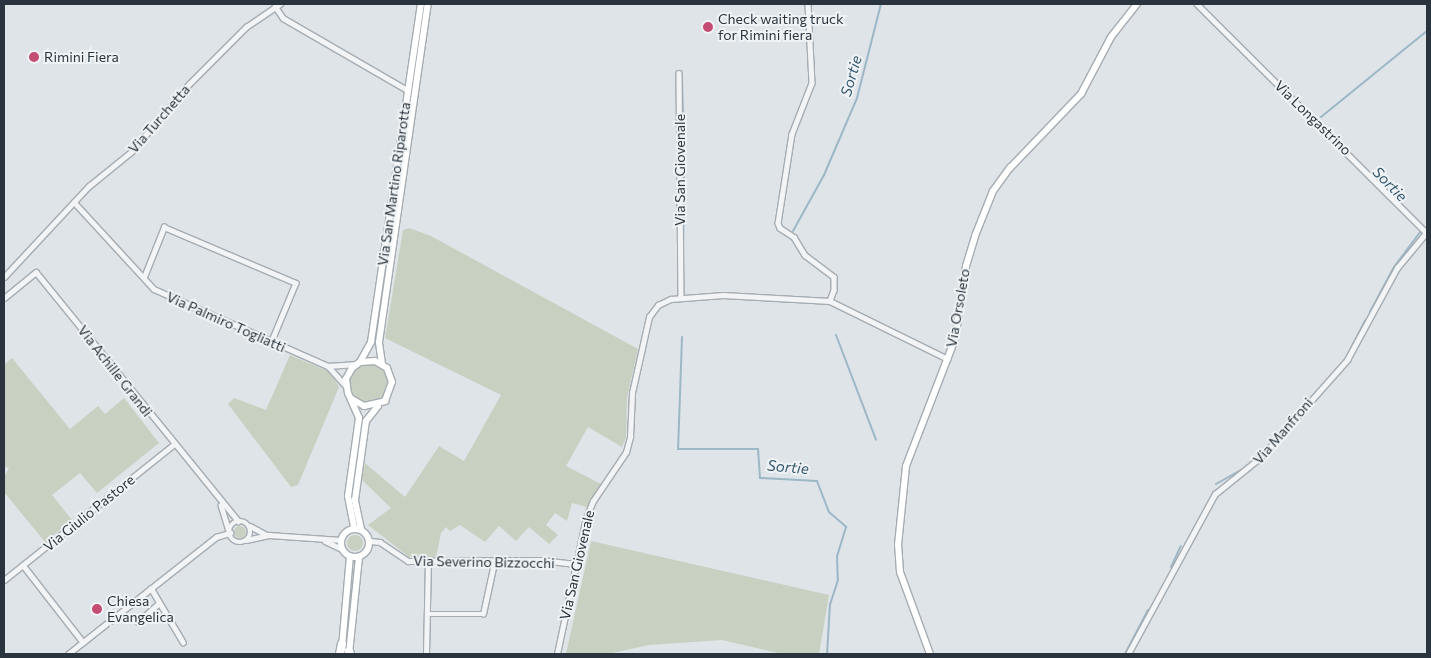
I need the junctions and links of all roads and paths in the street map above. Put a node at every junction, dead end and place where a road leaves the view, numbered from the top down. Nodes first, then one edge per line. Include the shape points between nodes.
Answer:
1 (280, 4) edge
2 (421, 4) edge
3 (428, 4) edge
4 (808, 4) edge
5 (1137, 4) edge
6 (1196, 4) edge
7 (275, 6) junction
8 (679, 73) dead end
9 (407, 90) junction
10 (74, 202) junction
11 (1427, 233) edge
12 (4, 277) edge
13 (144, 278) junction
14 (681, 297) junction
15 (4, 298) edge
16 (830, 301) junction
17 (271, 343) junction
18 (948, 359) junction
19 (359, 363) junction
20 (382, 364) junction
21 (328, 366) junction
22 (346, 386) junction
23 (352, 399) junction
24 (379, 405) junction
25 (173, 445) junction
26 (219, 501) junction
27 (238, 521) junction
28 (249, 526) junction
29 (357, 529) junction
30 (230, 532) junction
31 (269, 535) junction
32 (246, 540) junction
33 (324, 540) junction
34 (341, 540) junction
35 (370, 542) junction
36 (342, 549) junction
37 (350, 556) junction
38 (359, 557) junction
39 (428, 562) junction
40 (494, 563) junction
41 (575, 564) junction
42 (23, 565) junction
43 (4, 580) edge
44 (151, 588) junction
45 (159, 603) junction
46 (428, 614) junction
47 (138, 622) dead end
48 (83, 642) junction
49 (183, 642) dead end
50 (342, 644) joint
51 (68, 654) edge
52 (346, 654) edge
53 (426, 654) edge
54 (557, 654) edge
55 (930, 654) edge
56 (1128, 654) edge

1 - 7 street, Via Turchetta
2 - 9 street, Via San Martino Riparotta
3 - 20 street, Via San Martino Riparotta via 378,342
4 - 16 street via 812,83 792,134 778,223 794,238 805,255 834,277
5 - 18 street, Via Orsoleto via 1111,37 1081,94 1029,144 993,191 966,266 955,339
6 - 11 street, Via Longastrino
7 - 9 street via 283,18
7 - 10 street, Via Turchetta via 246,27 189,84 132,152 107,169
8 - 14 street, Via San Giovenale
9 - 19 street, Via San Martino Riparotta via 371,341
10 - 12 street, Via Turchetta
10 - 13 street, Via Palmiro Togliatti
11 - 56 street, Via Manfroni via 1397,268 1347,360 1261,457 1215,494
13 - 17 street, Via Palmiro Togliatti via 167,297
13 - 17 street via 164,227 296,282
14 - 16 street, Via San Giovenale via 723,295
14 - 41 street, Via San Giovenale via 658,305 649,317 632,393 626,452 593,501
15 - 25 street, Via Achille Grandi via 36,272
16 - 18 street, Via San Giovenale
17 - 21 street, Via Palmiro Togliatti
18 - 55 street, Via Orsoleto via 906,466 898,545 903,587
19 - 20 street
19 - 21 street
19 - 22 street via 348,373
20 - 24 street via 391,375 392,389
21 - 22 street, Via Palmiro Togliatti
22 - 23 street
23 - 24 street via 364,406
23 - 29 street via 359,418 348,496
24 - 29 street via 366,421 356,492
25 - 26 street, Via Achille Grandi
25 - 42 street, Via Giulio Pastore
26 - 27 street, Via Achille Grandi
26 - 30 street, Via Achille Grandi
27 - 28 street, Via Achille Grandi
27 - 30 street
28 - 31 street, Via Achille Grandi
28 - 32 street via 250,535
29 - 34 street via 346,532
29 - 35 street
30 - 32 street via 237,542
30 - 44 street via 216,537
31 - 32 street, Via Achille Grandi
31 - 33 street, Via Achille Grandi
33 - 34 street, Via Achille Grandi
33 - 36 street, Via Achille Grandi
34 - 36 street
35 - 38 street via 368,551
35 - 39 street, Via Severino Bizzocchi via 380,542 408,562
36 - 37 street
37 - 38 street
37 - 50 street
38 - 52 street
39 - 40 street, Via Severino Bizzocchi
39 - 46 street
40 - 41 street, Via Severino Bizzocchi via 542,560
40 - 46 street via 483,614
41 - 54 street, Via San Giovenale
42 - 43 street, Via Giulio Pastore
42 - 48 street
44 - 45 street
44 - 48 street
45 - 47 street
45 - 49 street
46 - 53 street
48 - 51 street
50 - 52 main road

